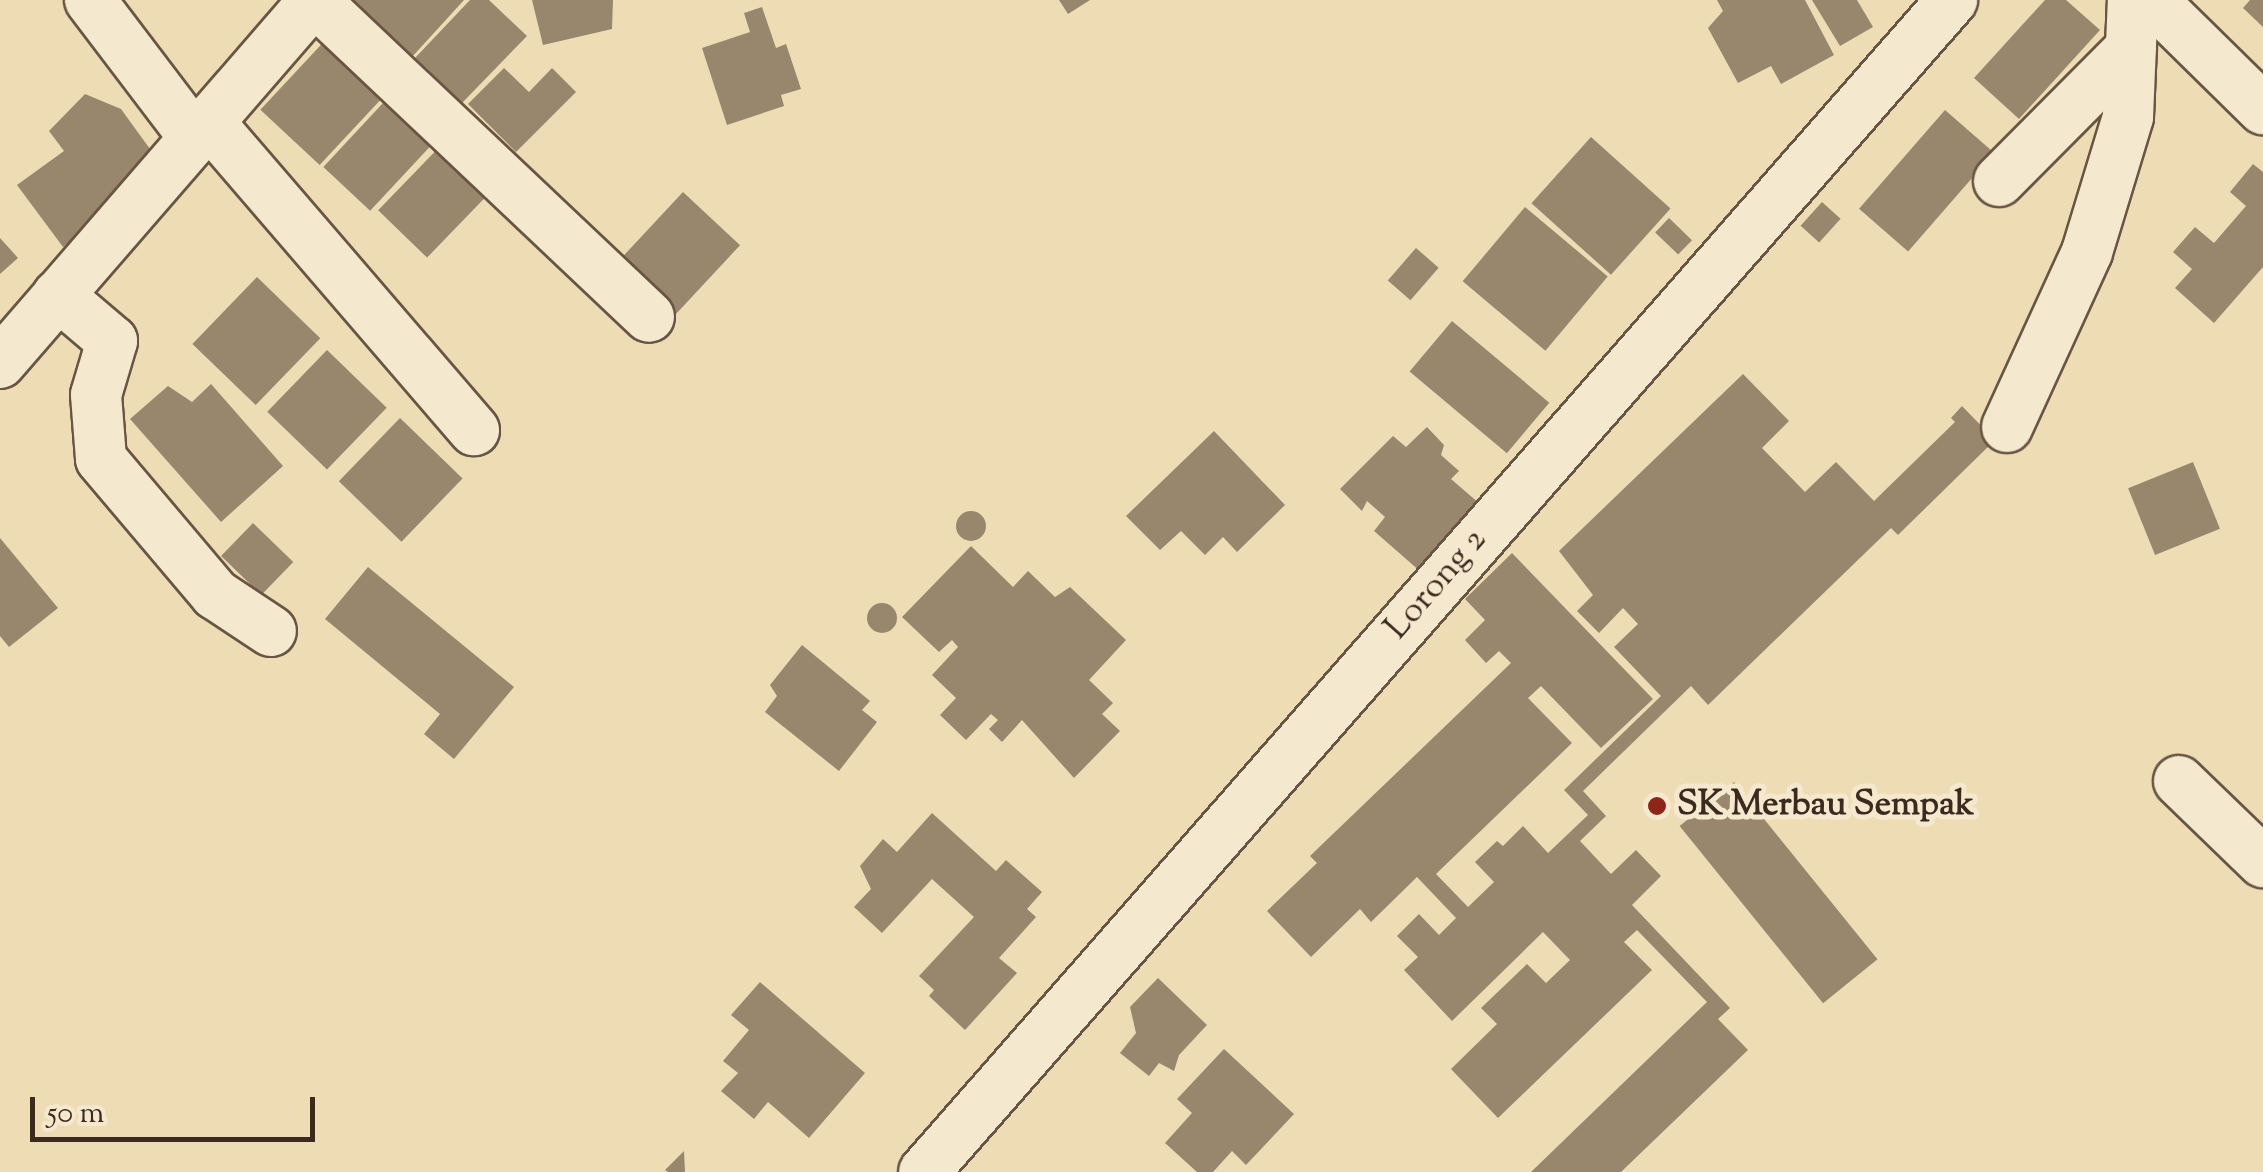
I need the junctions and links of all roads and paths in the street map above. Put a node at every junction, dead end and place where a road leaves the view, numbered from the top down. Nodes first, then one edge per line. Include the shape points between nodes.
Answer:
1 (90, 0) edge
2 (314, 0) edge
3 (1952, 0) edge
4 (2152, 0) edge
5 (2132, 24) edge
6 (2263, 110) edge
7 (201, 129) junction
8 (1998, 182) dead end
9 (58, 295) junction
10 (649, 316) dead end
11 (0, 363) edge
12 (2007, 427) dead end
13 (474, 430) dead end
14 (271, 631) dead end
15 (2178, 781) dead end
16 (2263, 862) edge
17 (924, 1172) edge

1 - 7 street
2 - 7 street
2 - 10 street
3 - 17 street, Lorong 2
4 - 6 street
5 - 8 street
5 - 12 street via 2128,116 2087,252
7 - 9 street
7 - 13 street
9 - 11 street
9 - 14 street via 112,341 96,394 101,459 214,594
15 - 16 street

